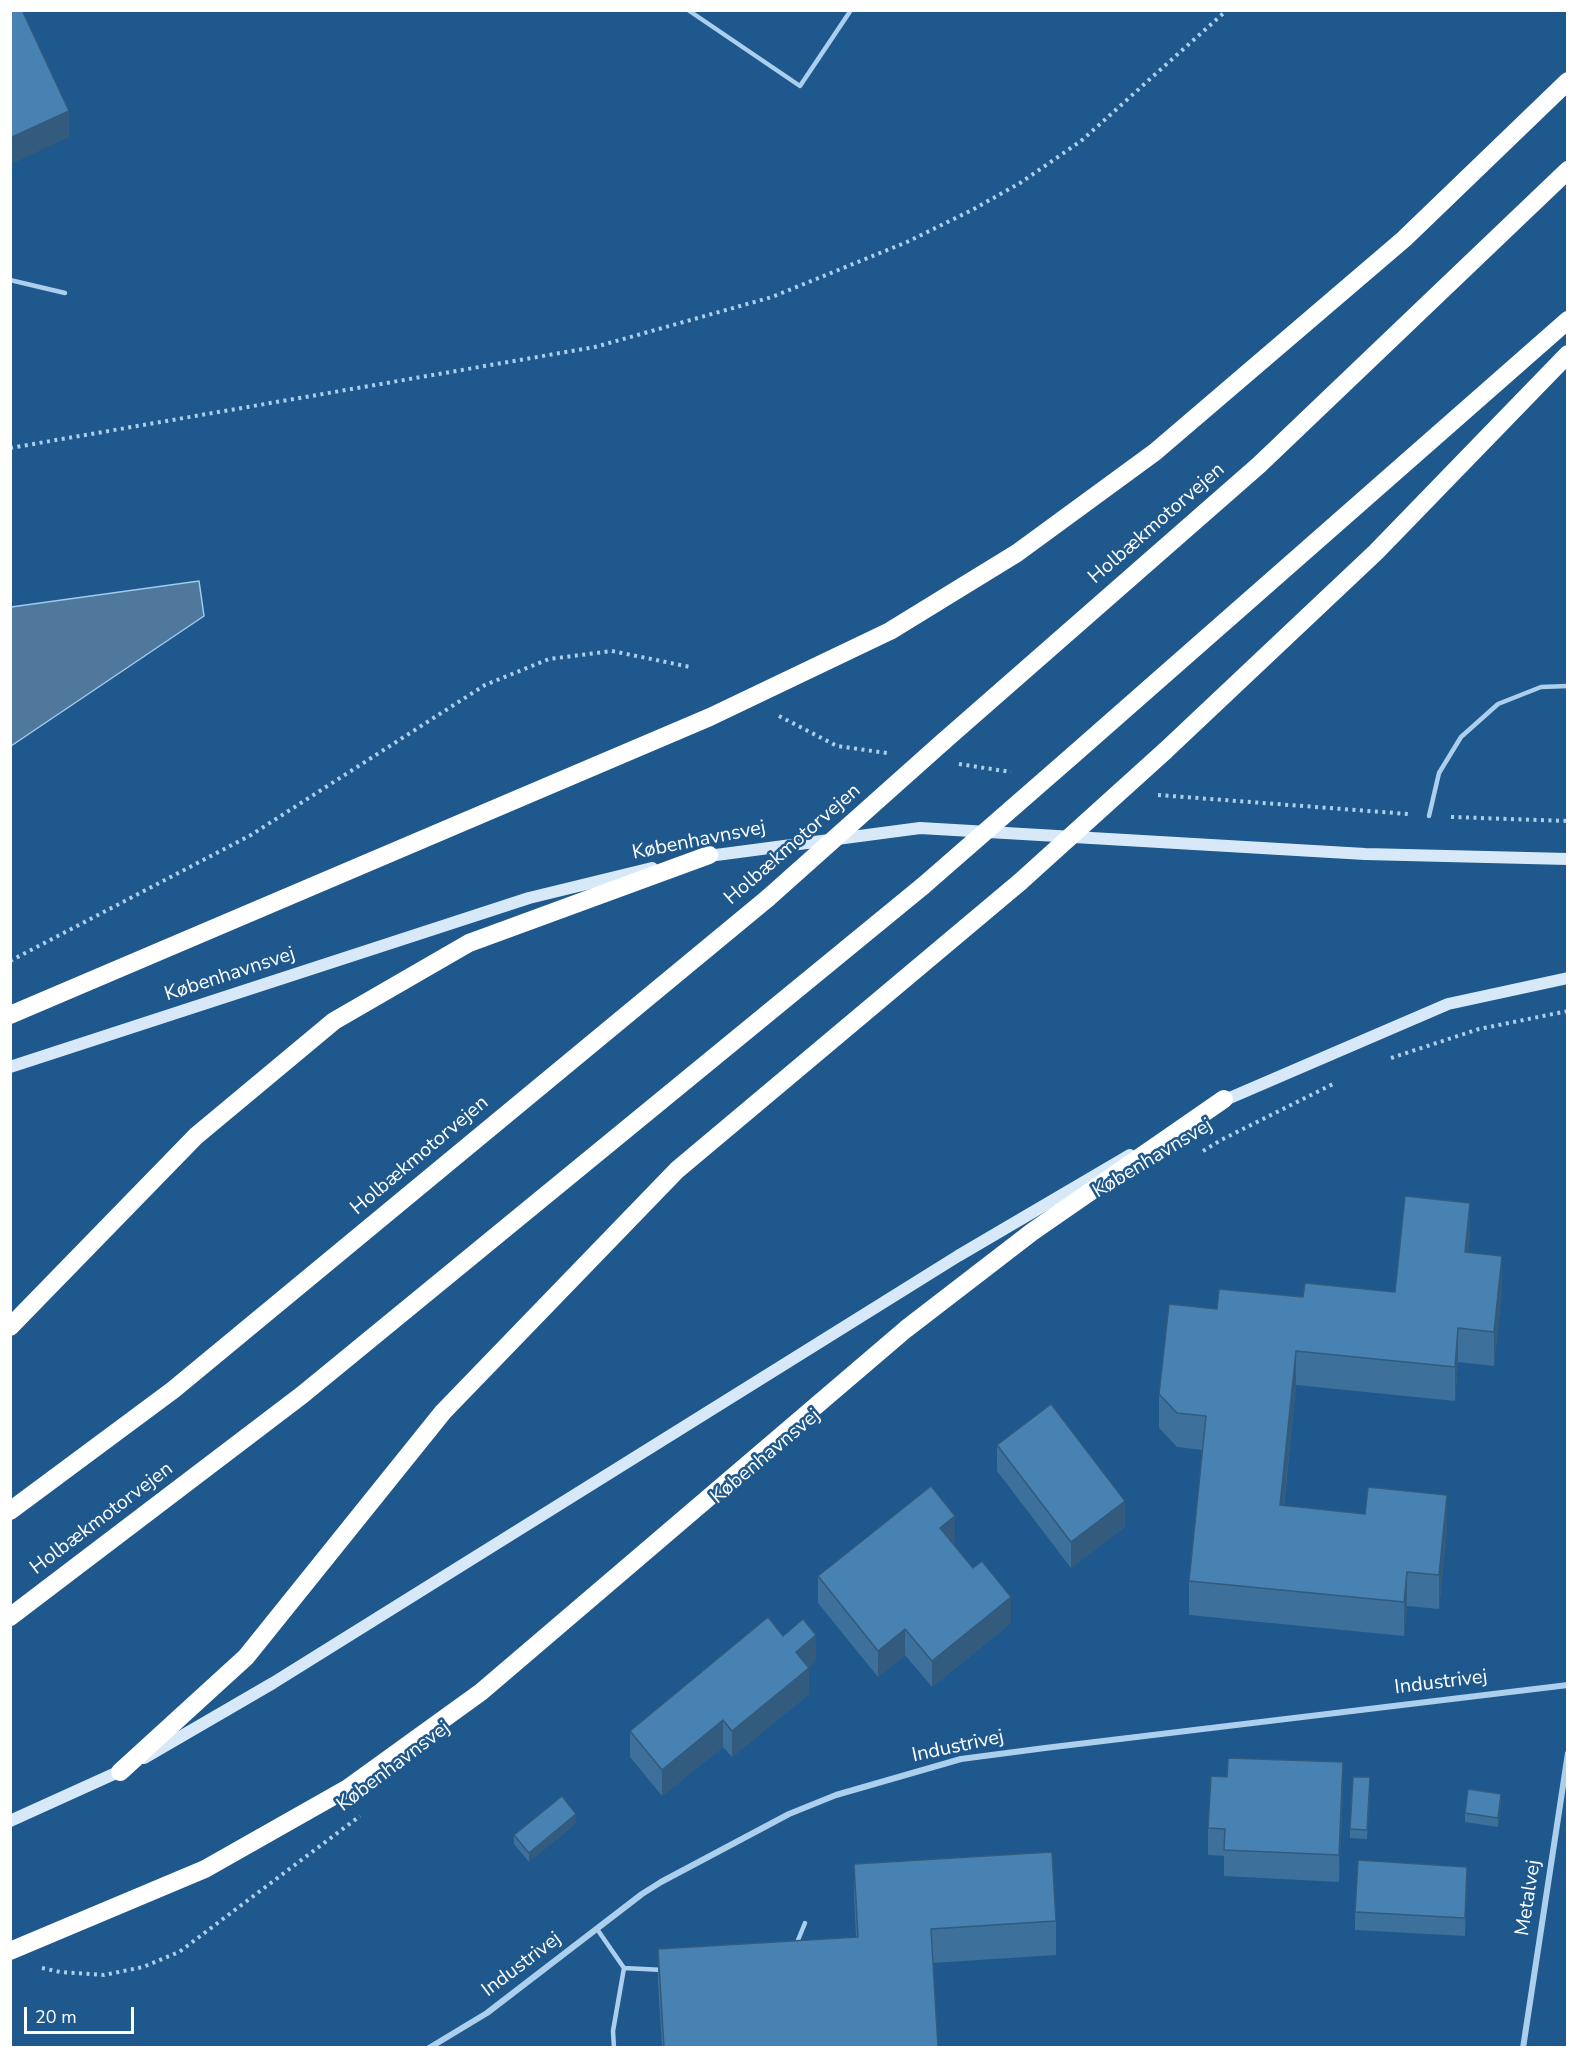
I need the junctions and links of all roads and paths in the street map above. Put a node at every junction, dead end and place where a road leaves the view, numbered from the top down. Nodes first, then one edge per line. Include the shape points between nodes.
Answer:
1 (688, 10) edge
2 (851, 10) edge
3 (1227, 10) edge
4 (1568, 81) edge
5 (1568, 170) edge
6 (10, 280) edge
7 (65, 293) dead end
8 (1568, 320) edge
9 (1568, 354) edge
10 (10, 448) edge
11 (690, 667) dead end
12 (1568, 686) edge
13 (1429, 816) dead end
14 (710, 855) junction
15 (1568, 859) edge
16 (10, 962) edge
17 (1568, 978) edge
18 (1568, 1011) edge
19 (10, 1015) edge
20 (1391, 1059) dead end
21 (10, 1067) edge
22 (1337, 1082) dead end
23 (1224, 1099) junction
24 (1200, 1153) dead end
25 (10, 1327) edge
26 (10, 1511) edge
27 (10, 1617) edge
28 (1568, 1685) edge
29 (1568, 1754) edge
30 (120, 1772) junction
31 (370, 1809) dead end
32 (10, 1821) edge
33 (805, 1923) dead end
34 (597, 1929) junction
35 (794, 1950) edge
36 (10, 1951) edge
37 (38, 1967) dead end
38 (624, 1968) junction
39 (675, 1969) edge
40 (429, 2048) edge
41 (614, 2048) edge
42 (1523, 2048) edge

1 - 2 lane via 800,86
3 - 10 path via 1081,141 1020,183 907,243 772,297 595,347
4 - 19 highway via 1404,239 1155,452 1017,553 890,631 710,717
5 - 26 highway, Holbækmotorvejen, bridge via 1259,465 768,898 173,1390
6 - 7 lane
8 - 27 highway, Holbækmotorvejen, bridge via 923,886 302,1395
9 - 30 highway, bridge via 1376,552 1165,751 1020,882 677,1170 443,1412 246,1656
11 - 16 path via 612,651 549,659 485,685 251,835
12 - 13 lane via 1540,687 1498,704 1461,736 1439,773
14 - 15 main road, Københavnsvej via 920,828 1365,854
14 - 21 main road, Københavnsvej via 529,897
14 - 25 highway via 469,943 334,1021 196,1136
17 - 23 main road, Københavnsvej via 1448,1004
18 - 20 path via 1479,1029
22 - 24 path, Københavnsvej
23 - 30 main road, Københavnsvej via 958,1256 273,1683
23 - 36 highway via 1032,1233 906,1329 481,1692 348,1788 205,1869
28 - 34 street, Industrivej via 961,1760 836,1795 789,1814 669,1877
29 - 42 street, Metalvej
30 - 32 main road, Københavnsvej
31 - 37 path, Københavnsvej via 179,1952 143,1967 104,1975
33 - 35 lane
34 - 38 lane
34 - 40 street, Industrivej via 487,2013
38 - 39 lane
38 - 41 lane via 613,2031

